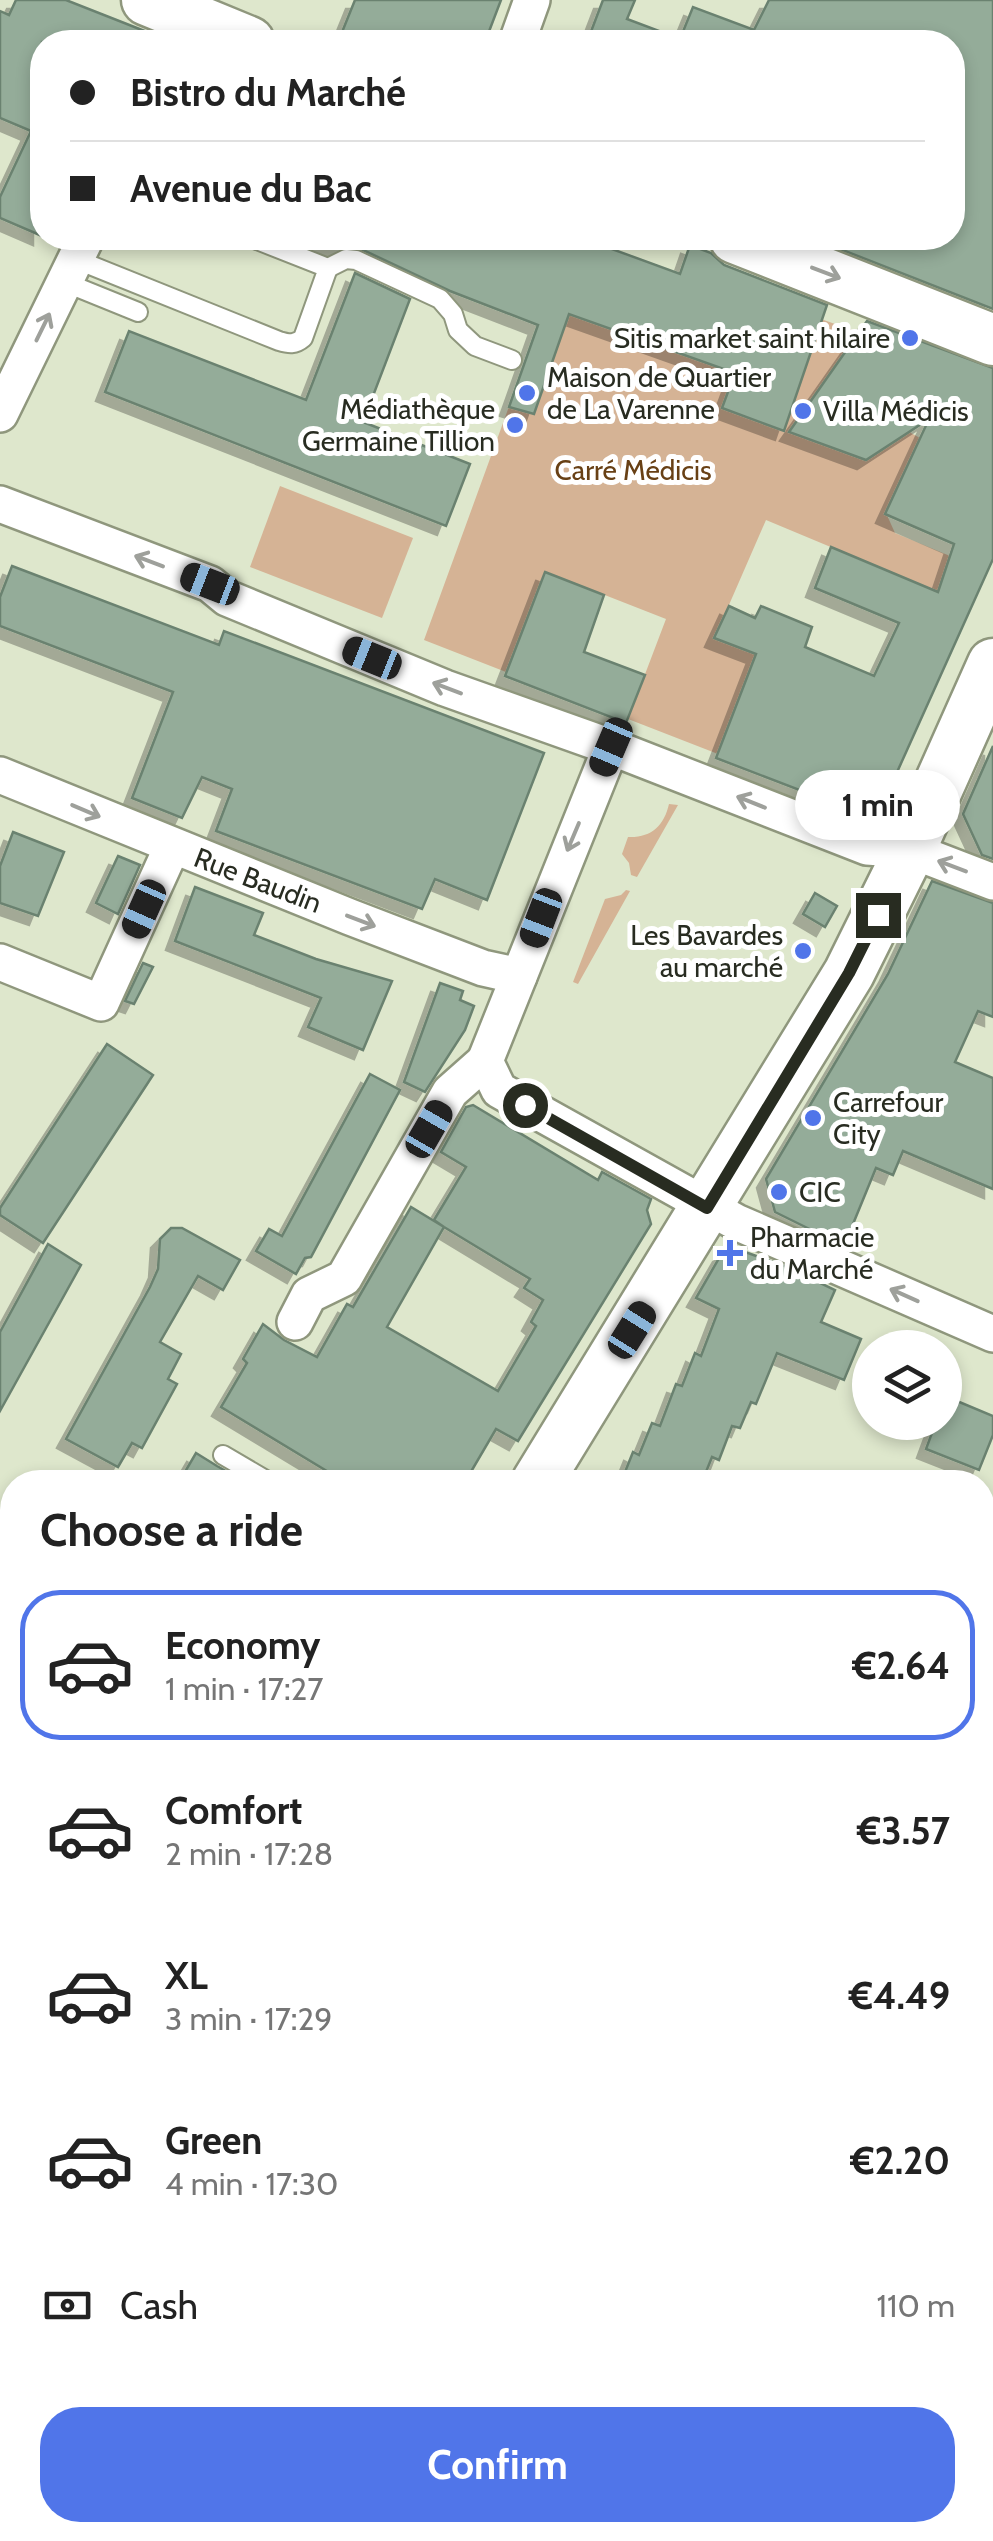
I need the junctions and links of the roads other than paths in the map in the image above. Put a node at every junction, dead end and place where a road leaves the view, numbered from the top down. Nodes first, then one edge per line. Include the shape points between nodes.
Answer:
1 (532, 0) edge
2 (179, 15) edge
3 (218, 30) edge
4 (521, 30) edge
5 (282, 250) edge
6 (765, 250) edge
7 (75, 259) edge
8 (328, 268) junction
9 (138, 312) dead end
10 (993, 340) edge
11 (512, 360) dead end
12 (0, 414) edge
13 (0, 504) edge
14 (993, 664) edge
15 (611, 747) junction
16 (0, 775) edge
17 (172, 847) junction
18 (910, 850) junction
19 (993, 882) edge
20 (0, 962) edge
21 (519, 976) junction
22 (484, 1061) junction
23 (707, 1208) junction
24 (295, 1322) dead end
25 (993, 1334) edge
26 (224, 1455) dead end
27 (249, 1470) edge
28 (544, 1470) edge

1 - 4 street
2 - 3 main road
5 - 8 lane
6 -> 10 main road
7 - 8 lane via 290,345 303,338
7 - 9 lane
12 -> 7 street
8 - 11 lane via 356,260 440,300 475,346
15 -> 13 street via 445,688 227,598 210,584
14 - 18 main road
18 -> 15 street via 867,847
15 -> 21 street
16 -> 17 street, Rue Baudin
17 - 20 street via 102,1003
17 -> 21 street, Rue Baudin via 483,968
19 -> 18 street
18 - 23 main road via 849,973
21 - 22 street
22 - 23 street via 499,1090
22 - 24 street via 450,1092 344,1278 309,1296
25 -> 23 street
23 - 28 main road
26 - 27 lane

